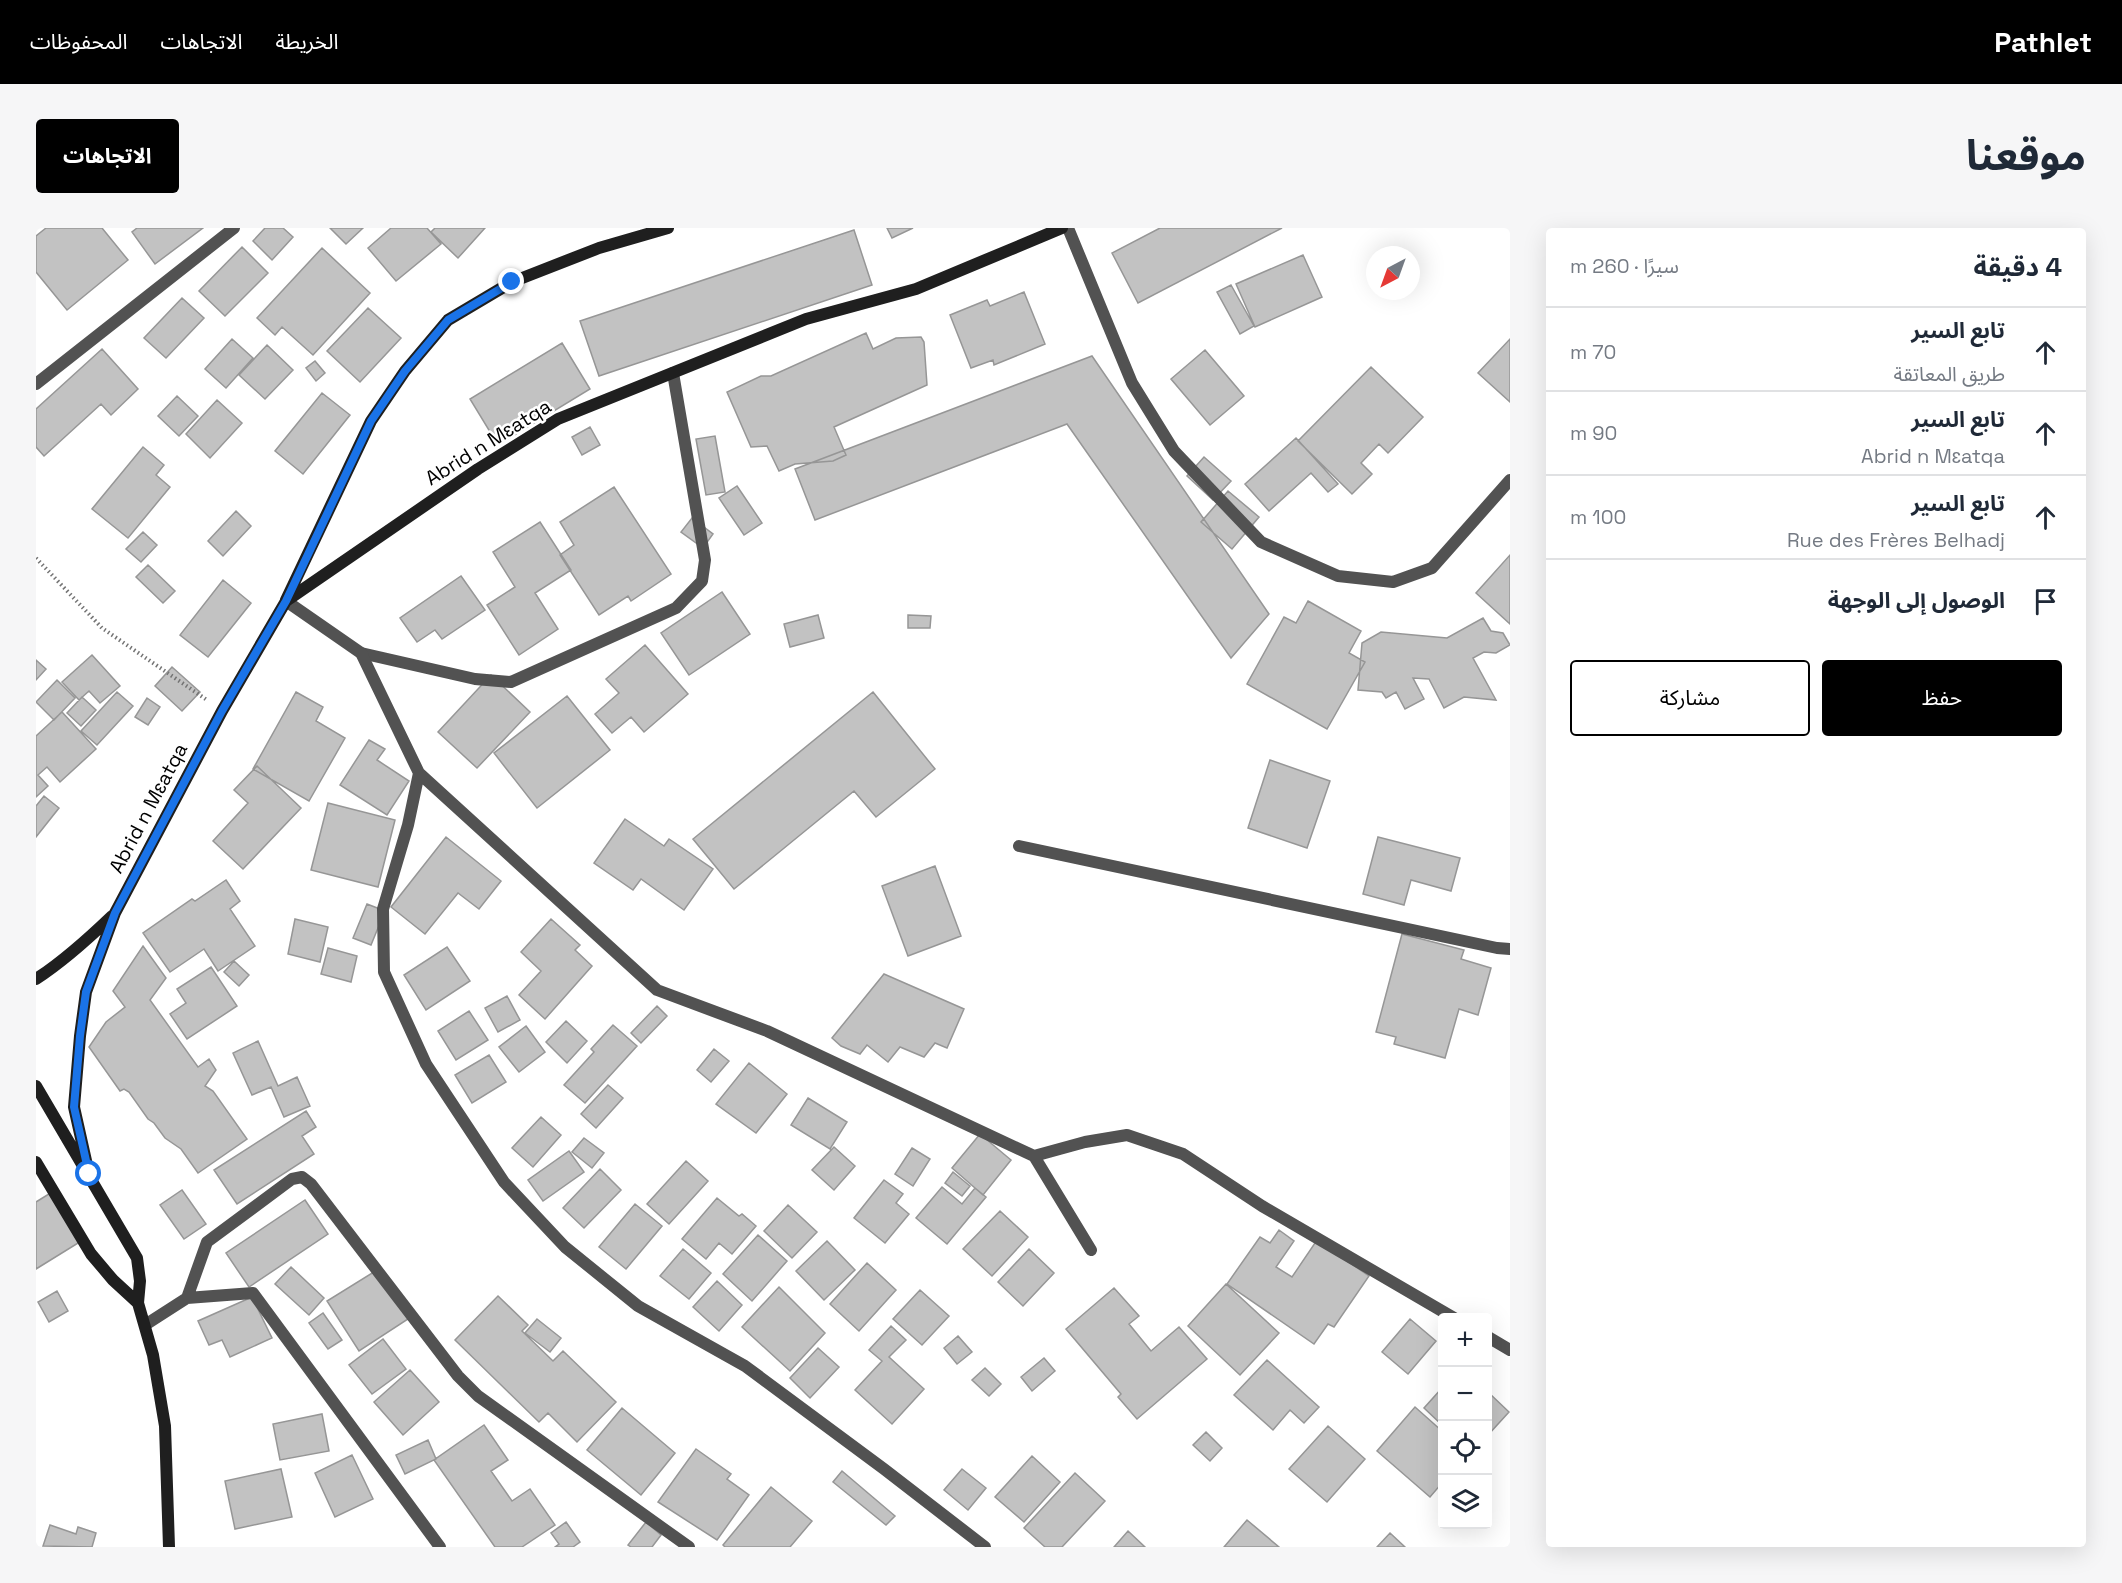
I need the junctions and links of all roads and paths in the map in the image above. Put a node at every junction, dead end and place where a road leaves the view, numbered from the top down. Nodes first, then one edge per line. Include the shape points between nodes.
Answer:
1 (234, 228) edge
2 (668, 228) edge
3 (1062, 228) edge
4 (1068, 228) edge
5 (673, 373) junction
6 (36, 384) edge
7 (1510, 480) edge
8 (36, 558) edge
9 (286, 601) junction
10 (361, 653) junction
11 (222, 711) junction
12 (419, 773) junction
13 (1018, 846) dead end
14 (115, 913) junction
15 (1510, 949) edge
16 (36, 979) edge
17 (36, 1086) edge
18 (1034, 1156) junction
19 (36, 1162) edge
20 (89, 1174) junction
21 (1091, 1250) dead end
22 (187, 1298) junction
23 (138, 1303) junction
24 (1447, 1313) edge
25 (145, 1325) junction
26 (1492, 1339) edge
27 (1510, 1350) edge
28 (170, 1547) edge
29 (440, 1547) edge
30 (689, 1547) edge
31 (985, 1547) edge

1 - 6 street
2 - 9 main road via 599,248 512,282 448,320 405,371 371,421
3 - 5 main road, Abrid n Mɛatqa via 916,289 806,319
4 - 7 street via 1132,383 1174,451 1261,542 1338,576 1393,582 1432,568
5 - 9 main road, Abrid n Mɛatqa via 558,419
5 - 10 street via 705,560 702,581 676,608 511,682 476,679
8 - 11 path via 102,628
9 - 10 street
9 - 11 main road, Abrid n Mɛatqa
10 - 12 street
11 - 14 main road, Abrid n Mɛatqa
12 - 18 street via 657,990 767,1031
12 - 31 street via 383,909 384,972 426,1064 504,1182 565,1246 638,1306 745,1366
13 - 15 street
14 - 16 main road
14 - 20 main road via 86,992 80,1036 74,1107
17 - 20 main road
18 - 21 street
18 - 24 street via 1127,1135 1183,1154 1262,1206
19 - 23 main road via 91,1254
20 - 23 main road via 137,1258
22 - 25 street
22 - 29 street via 253,1293
22 - 30 street via 207,1242 292,1179 302,1177 458,1376 478,1396
23 - 25 main road
25 - 28 main road via 165,1426
26 - 27 street

